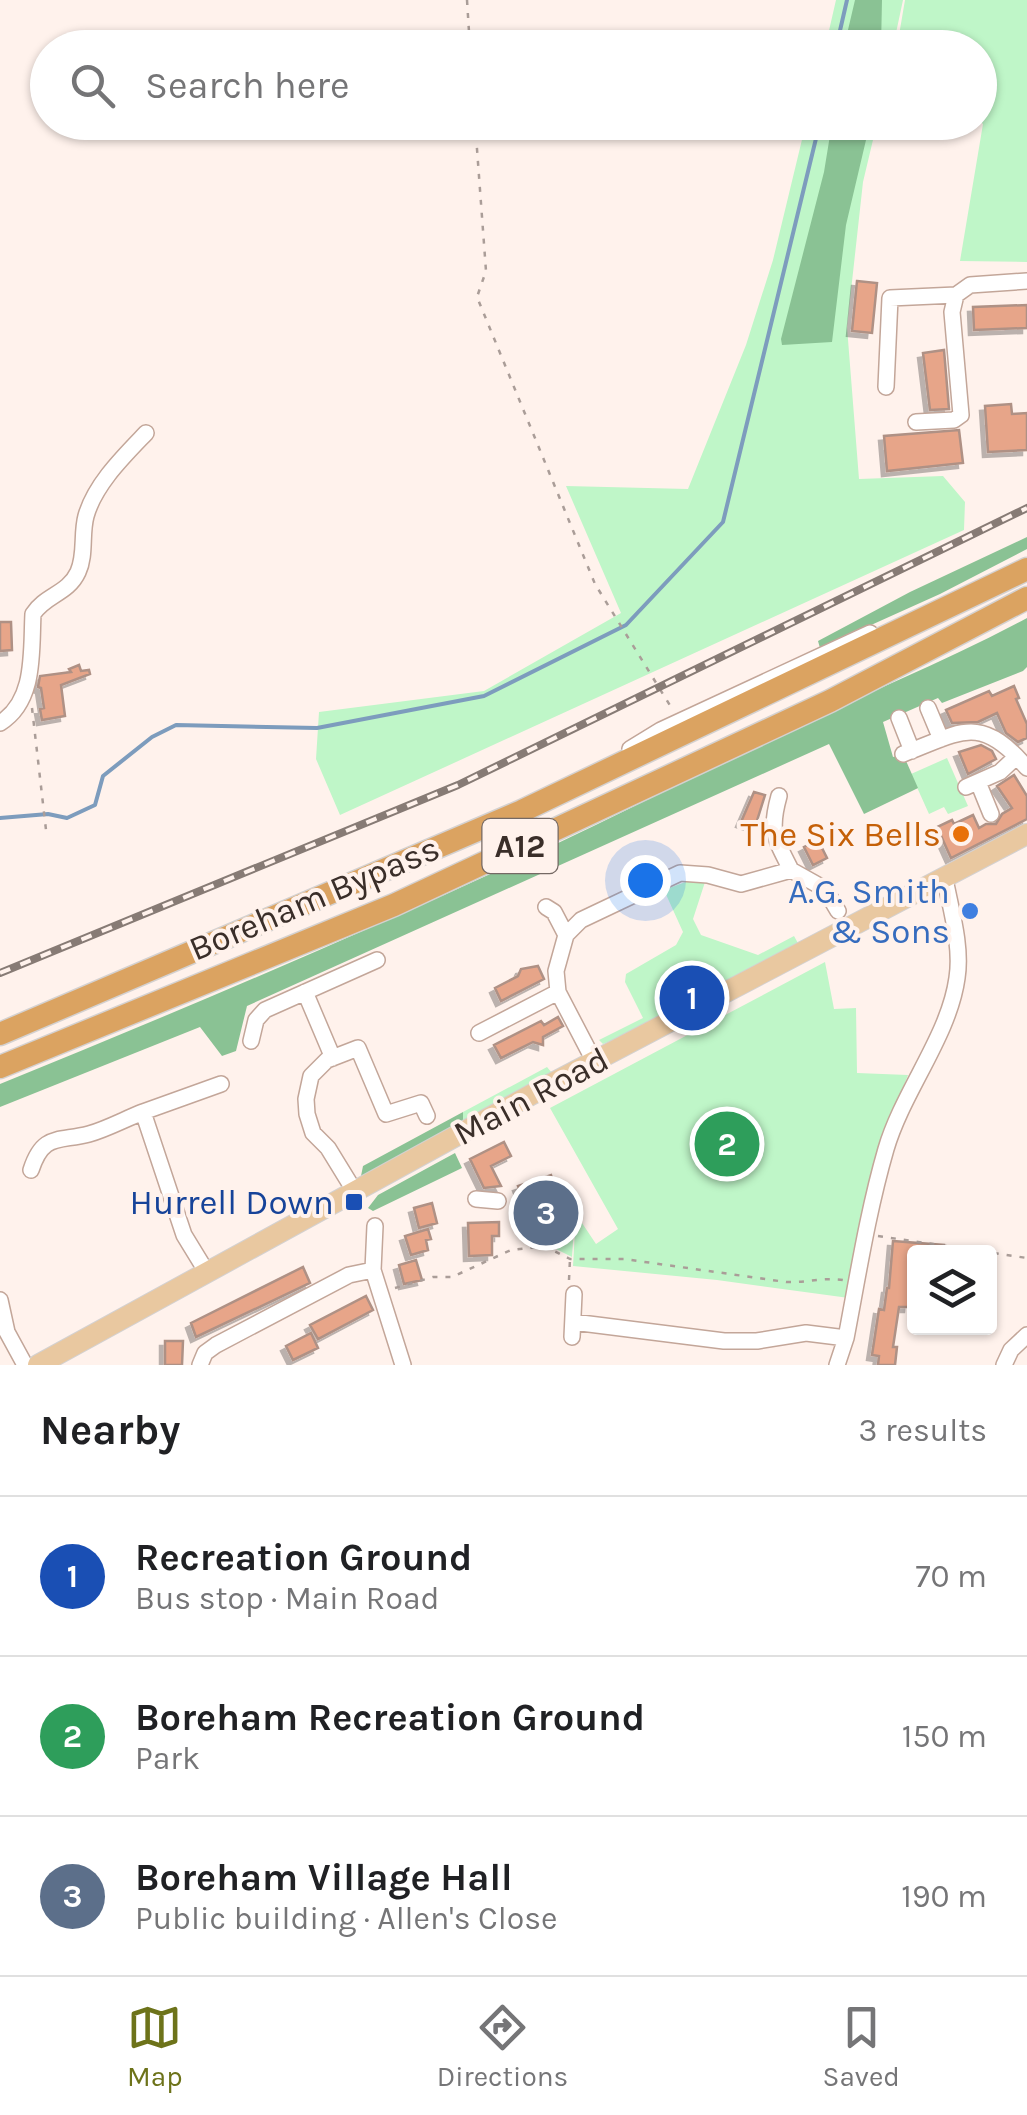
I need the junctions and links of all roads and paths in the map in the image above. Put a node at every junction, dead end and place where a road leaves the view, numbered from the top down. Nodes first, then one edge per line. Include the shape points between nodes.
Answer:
1 (466, 0) edge
2 (468, 30) edge
3 (476, 140) edge
4 (1027, 281) edge
5 (956, 295) junction
6 (886, 386) dead end
7 (916, 422) dead end
8 (146, 433) dead end
9 (1027, 569) edge
10 (999, 584) junction
11 (1027, 598) edge
12 (26, 693) junction
13 (928, 708) dead end
14 (900, 718) dead end
15 (680, 721) junction
16 (0, 722) edge
17 (941, 739) junction
18 (1022, 762) edge
19 (779, 796) dead end
20 (522, 811) junction
21 (991, 814) dead end
22 (46, 830) dead end
23 (1027, 834) edge
24 (790, 870) junction
25 (945, 879) junction
26 (546, 907) dead end
27 (838, 910) dead end
28 (566, 935) junction
29 (377, 960) dead end
30 (305, 992) junction
31 (558, 992) junction
32 (480, 1033) dead end
33 (0, 1034) edge
34 (251, 1041) dead end
35 (333, 1058) junction
36 (594, 1062) junction
37 (0, 1067) edge
38 (221, 1084) dead end
39 (143, 1112) junction
40 (427, 1116) dead end
41 (31, 1170) dead end
42 (355, 1192) junction
43 (476, 1200) dead end
44 (498, 1202) dead end
45 (374, 1226) dead end
46 (866, 1234) junction
47 (1027, 1258) edge
48 (570, 1259) junction
49 (373, 1270) junction
50 (206, 1272) junction
51 (857, 1282) junction
52 (379, 1292) junction
53 (574, 1294) joint
54 (0, 1300) edge
55 (3, 1333) edge
56 (1027, 1335) edge
57 (846, 1338) junction
58 (24, 1365) edge
59 (38, 1365) edge
60 (200, 1365) edge
61 (403, 1365) edge
62 (838, 1365) edge
63 (1004, 1365) edge

1 - 2 path
3 - 15 path via 486,270 477,297 595,584
4 - 5 street via 970,285
5 - 6 street via 890,298
5 - 7 street via 961,415
8 - 12 street via 99,490 70,586 40,602 33,614
9 - 10 highway, Boreham Bypass / A12
10 - 15 street via 848,642
10 - 20 highway, Boreham Bypass / A12
11 - 37 highway, Boreham Bypass / A12 via 830,701 394,905
12 - 16 street
12 - 22 path via 37,733
13 - 17 street
14 - 17 street via 907,752
15 - 20 street
17 - 18 street via 976,730
18 - 21 street via 972,784
19 - 24 street via 772,821
20 - 33 highway, Boreham Bypass / A12
23 - 25 main road, Main Road
24 - 27 street via 826,890
24 - 28 street via 741,884 680,873 581,920
25 - 36 main road, Main Road
25 - 46 street via 958,976 949,1013 887,1146
26 - 28 street
28 - 31 street
29 - 30 street
30 - 34 street via 265,1010
30 - 35 street
31 - 32 street
31 - 36 street
35 - 40 street via 358,1048 386,1114 421,1102
35 - 42 street via 311,1076 306,1114
36 - 42 main road, Main Road
38 - 39 street
39 - 41 street via 88,1134 56,1138 41,1147
39 - 50 street via 184,1235
42 - 50 main road, Main Road
43 - 44 street
45 - 49 street
46 - 47 path
46 - 51 street
48 - 51 path via 624,1259 786,1282
48 - 52 path via 546,1247 521,1248 452,1277
48 - 53 path via 568,1288
49 - 52 street
49 - 60 street via 349,1275 216,1345
50 - 59 main road, Main Road
51 - 57 street
52 - 61 street
53 - 57 street via 573,1329 724,1340
54 - 55 street
55 - 58 street
56 - 63 street
57 - 62 street

